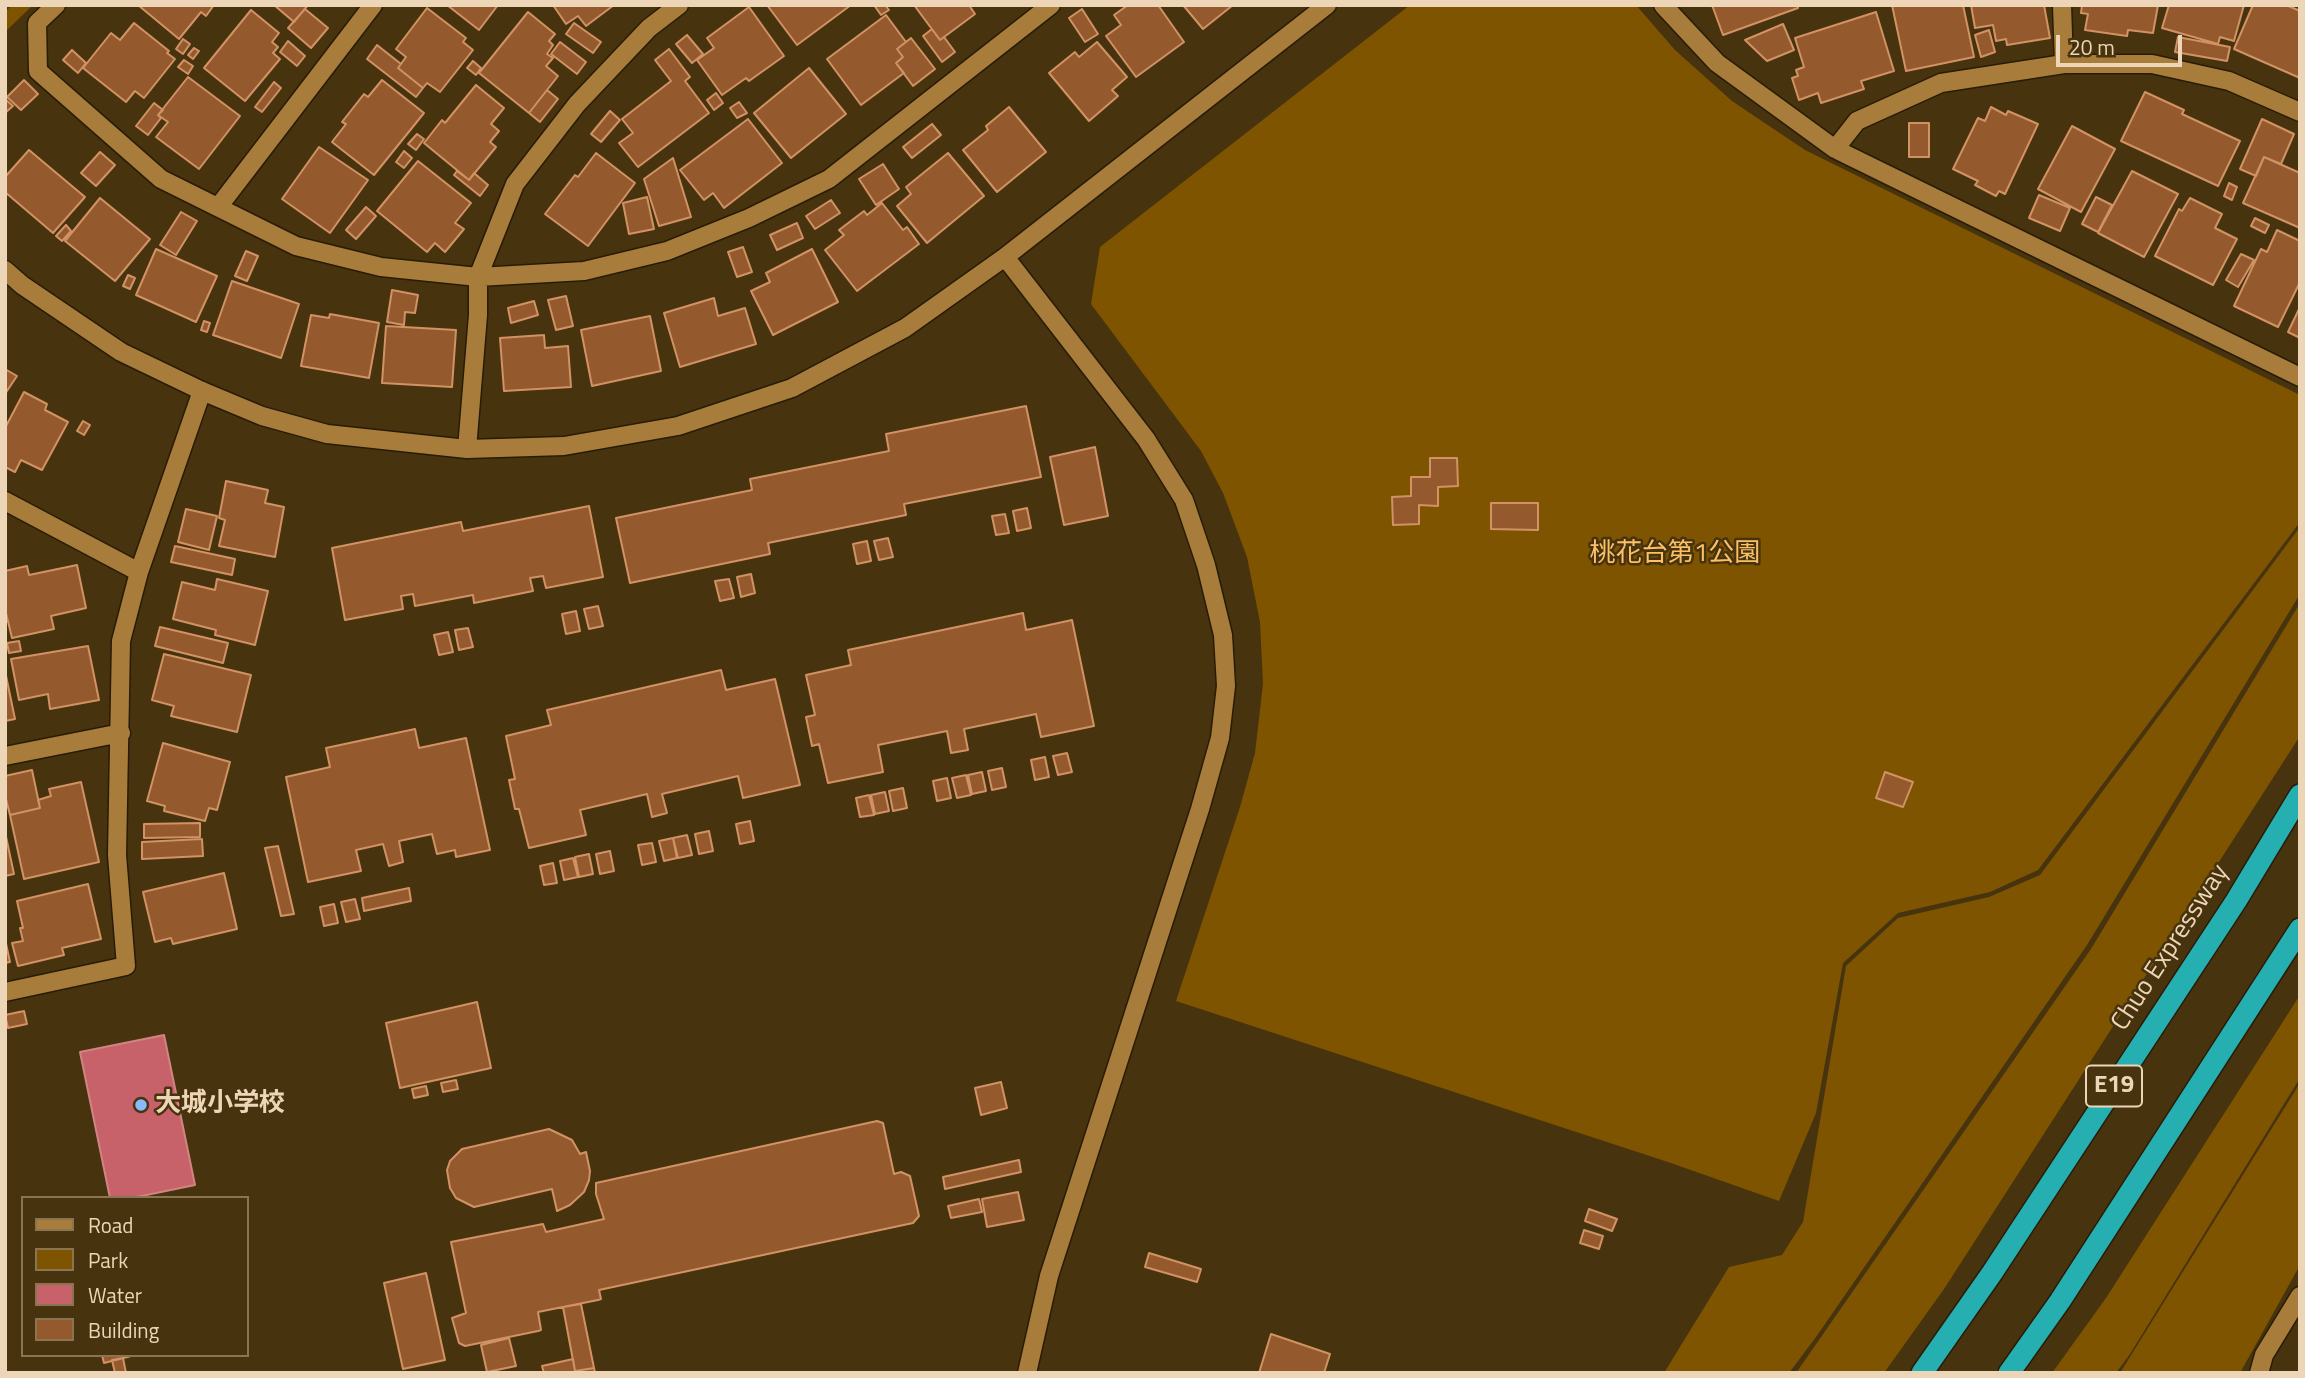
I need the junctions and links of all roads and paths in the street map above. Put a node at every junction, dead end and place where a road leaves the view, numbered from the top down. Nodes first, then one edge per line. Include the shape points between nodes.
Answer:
1 (56, 5) edge
2 (373, 5) edge
3 (679, 5) edge
4 (1051, 5) edge
5 (1327, 5) edge
6 (1663, 5) edge
7 (2062, 5) edge
8 (2064, 64) junction
9 (2300, 112) edge
10 (1835, 149) junction
11 (219, 206) junction
12 (1005, 257) junction
13 (5, 270) edge
14 (478, 278) junction
15 (2300, 377) edge
16 (202, 391) junction
17 (467, 449) junction
18 (5, 501) edge
19 (139, 572) junction
20 (121, 733) junction
21 (5, 757) edge
22 (2300, 795) edge
23 (2300, 929) edge
24 (5, 992) edge
25 (2300, 1296) edge
26 (1027, 1373) edge
27 (1922, 1373) edge
28 (2009, 1373) edge
29 (2259, 1373) edge

1 - 11 street via 37,23 38,71 161,179
2 - 11 street
3 - 14 street via 649,28 577,104 515,184
4 - 14 street via 828,179 749,218 667,251 584,271
5 - 12 street
6 - 10 street via 1717,63
7 - 8 street
8 - 9 street via 2152,64 2229,81
8 - 10 street via 1941,83 1857,121
10 - 15 street
11 - 14 street via 296,246 381,267
12 - 17 street via 905,328 792,388 678,426 564,446
12 - 26 street via 1146,439 1184,500 1223,635 1226,686 1220,738 1200,809 1049,1276
13 - 16 street via 121,352
14 - 17 street
16 - 17 street via 262,416 327,434
16 - 19 street
18 - 19 street
19 - 20 street via 121,642
20 - 21 street
20 - 24 street via 117,855 126,965
22 - 27 highway, Chuo Expressway / E19 via 2015,1238
23 - 28 highway, E19
25 - 29 street via 2264,1355

